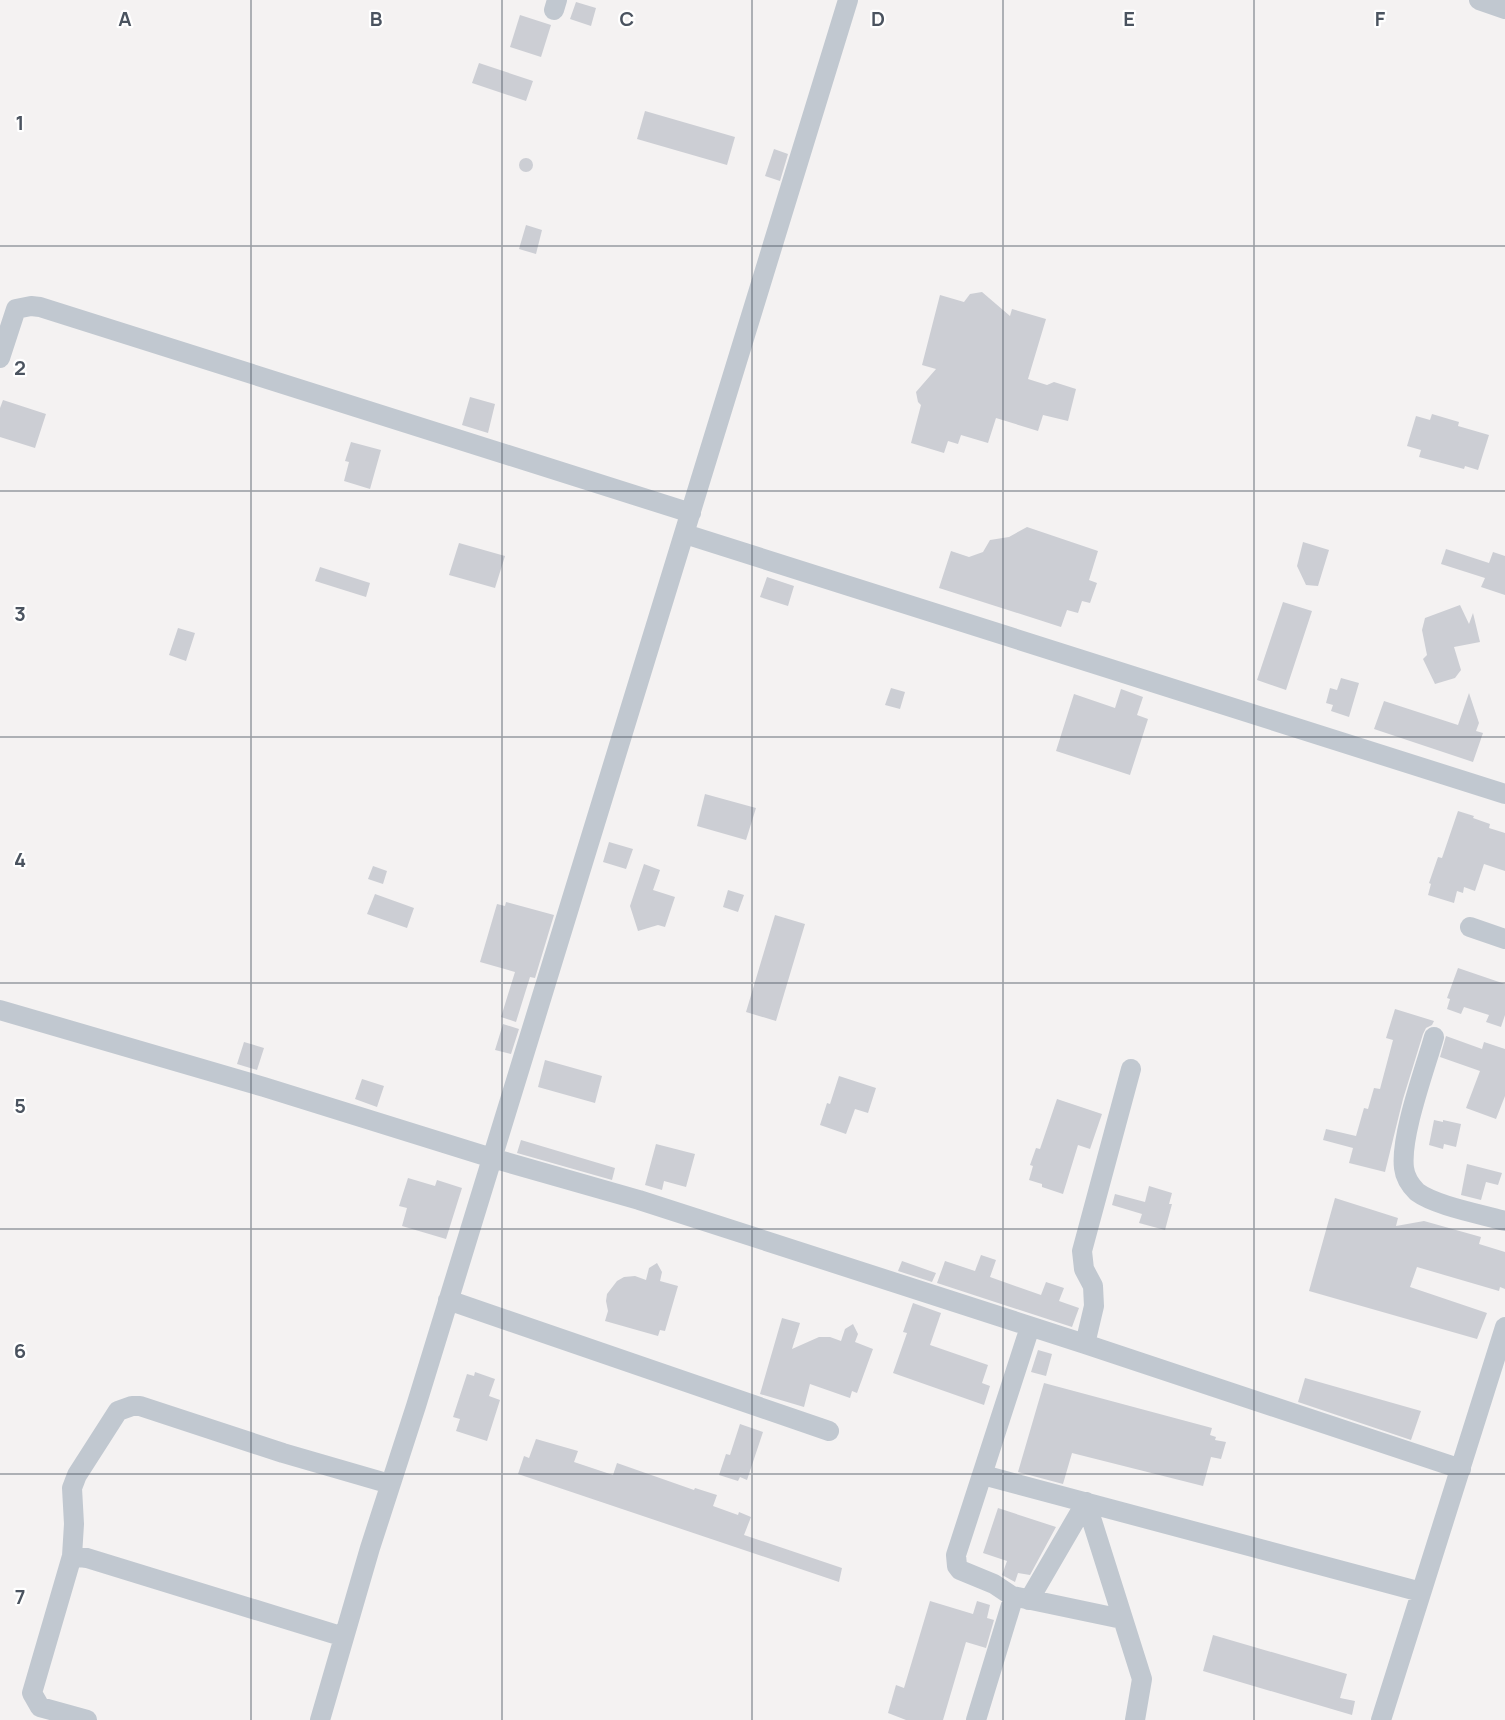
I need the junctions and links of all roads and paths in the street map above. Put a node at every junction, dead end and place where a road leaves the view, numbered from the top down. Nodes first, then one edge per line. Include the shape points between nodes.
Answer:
1 (848, 0) edge
2 (1479, 0) edge
3 (1505, 9) edge
4 (0, 358) edge
5 (691, 513) junction
6 (685, 534) junction
7 (1505, 794) edge
8 (1470, 927) dead end
9 (1505, 939) edge
10 (0, 1010) edge
11 (1434, 1037) dead end
12 (1131, 1069) dead end
13 (492, 1158) junction
14 (1505, 1221) edge
15 (448, 1300) junction
16 (1505, 1326) edge
17 (1030, 1327) junction
18 (1085, 1344) junction
19 (829, 1431) dead end
20 (1461, 1469) junction
21 (983, 1475) junction
22 (390, 1484) junction
23 (1086, 1503) junction
24 (72, 1556) junction
25 (1421, 1592) junction
26 (1020, 1598) junction
27 (1122, 1619) junction
28 (344, 1637) junction
29 (87, 1720) edge
30 (320, 1720) edge
31 (976, 1720) edge
32 (1135, 1720) edge
33 (1381, 1720) edge

1 - 5 street
2 - 3 street
4 - 5 street via 16,309 40,307
5 - 6 street
6 - 7 street
6 - 13 street
8 - 9 street
10 - 13 street
11 - 14 street via 1405,1145 1408,1180 1430,1200
12 - 18 street via 1082,1251 1084,1269 1093,1286 1094,1306
13 - 15 street
13 - 17 street via 639,1200
15 - 19 street
15 - 22 street
16 - 20 street
17 - 18 street
17 - 21 street
18 - 20 street
20 - 25 street
21 - 23 street
21 - 26 street via 956,1561 960,1570
22 - 24 street via 132,1406 118,1411 77,1475 72,1488
22 - 28 street
23 - 25 street
23 - 26 street
23 - 27 street
24 - 28 street
24 - 29 street via 32,1693 40,1707
25 - 33 street
26 - 27 street
26 - 31 street via 1012,1602
27 - 32 street via 1142,1679
28 - 30 street

